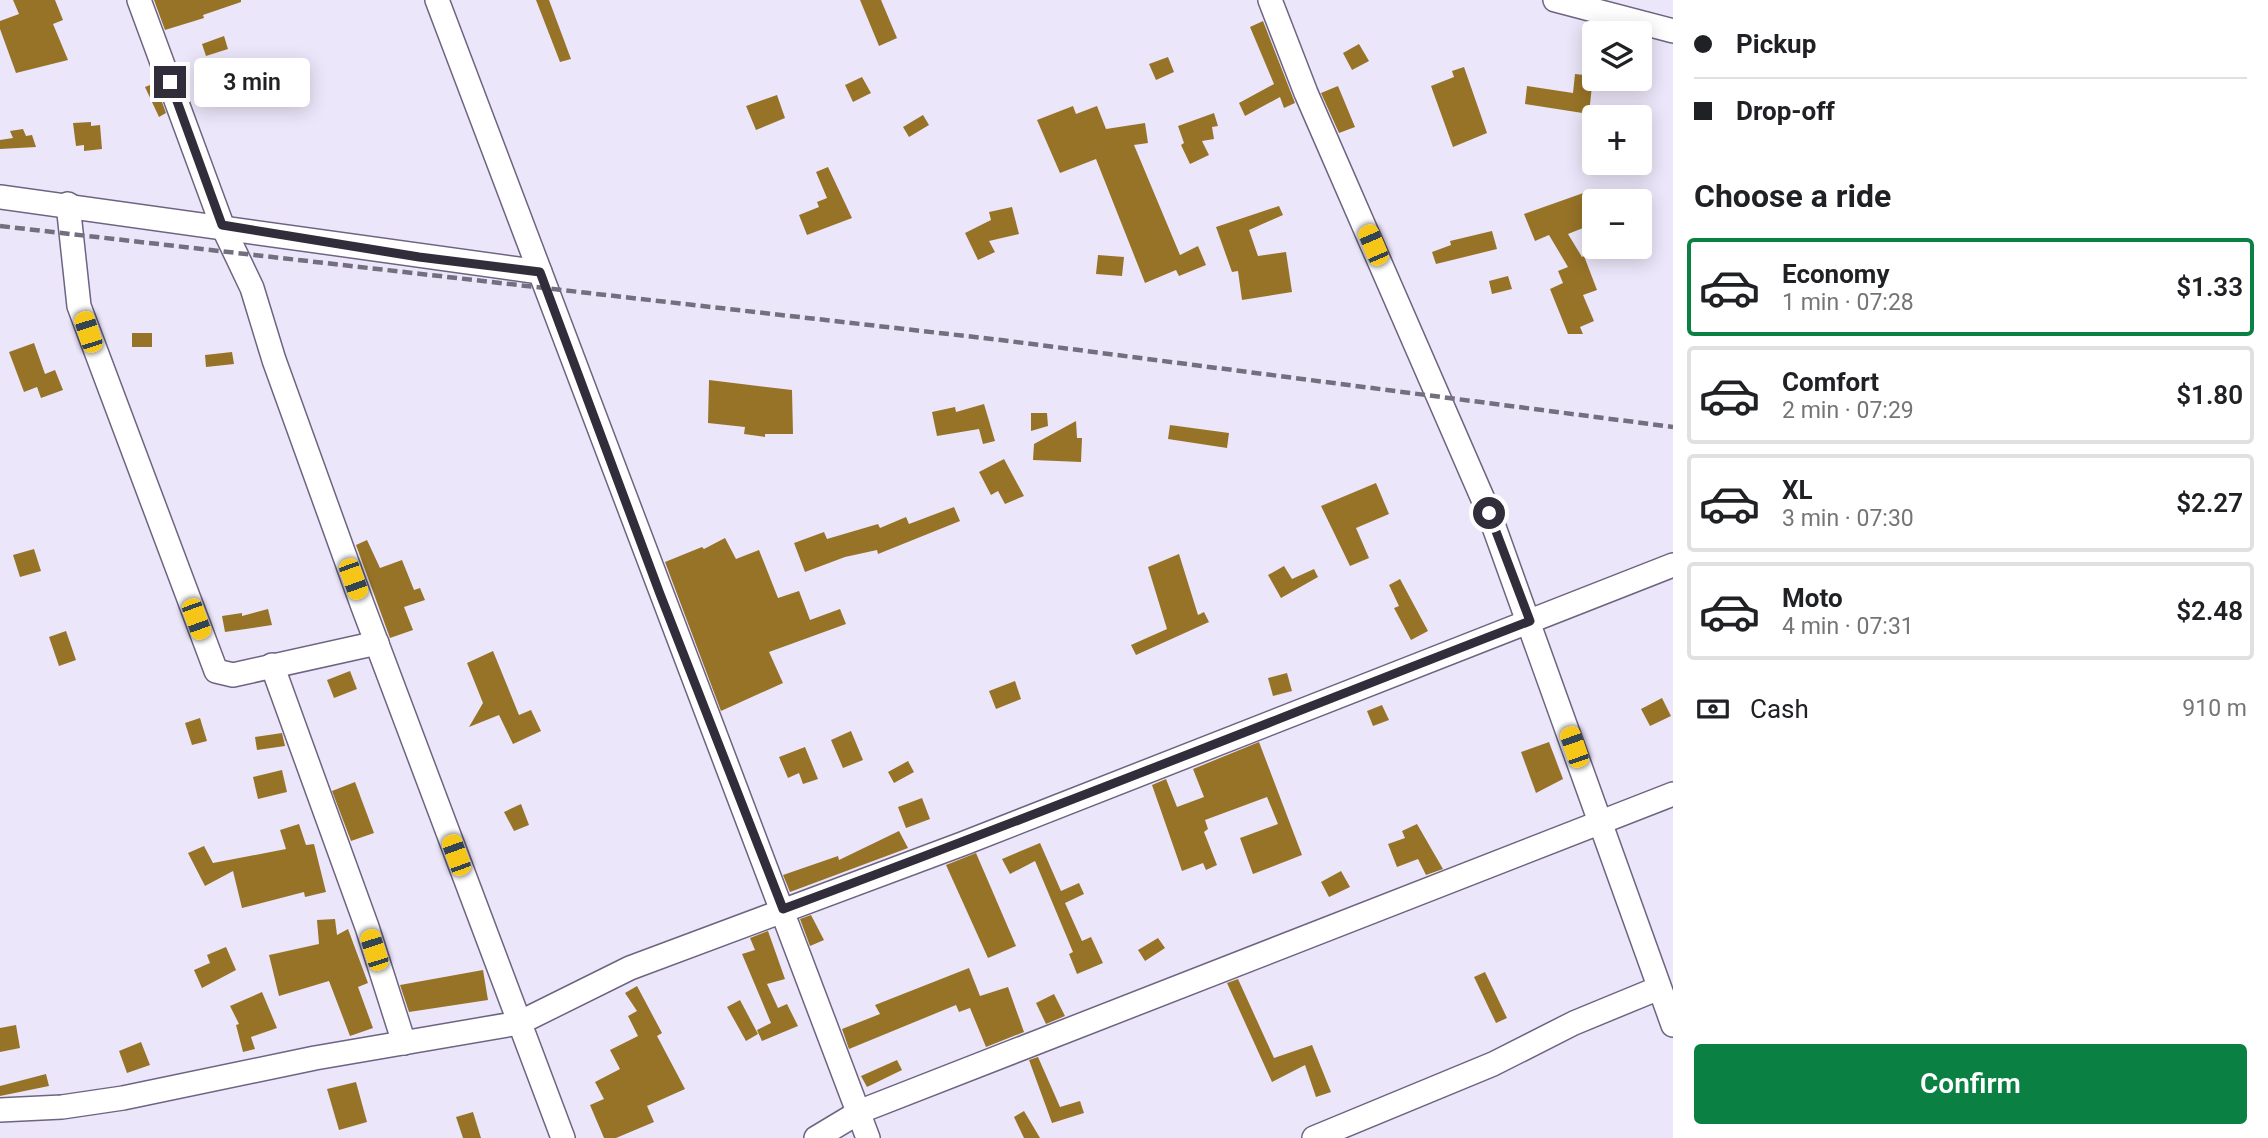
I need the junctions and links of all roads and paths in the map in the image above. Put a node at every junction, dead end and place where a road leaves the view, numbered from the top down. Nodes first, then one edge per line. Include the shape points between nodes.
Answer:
1 (139, 0) edge
2 (437, 0) edge
3 (1270, 0) edge
4 (1555, 0) edge
5 (1673, 31) edge
6 (0, 197) edge
7 (68, 204) junction
8 (222, 225) junction
9 (540, 272) junction
10 (1673, 565) edge
11 (1530, 621) junction
12 (377, 643) junction
13 (272, 665) junction
14 (1673, 794) edge
15 (1600, 822) junction
16 (783, 909) junction
17 (1668, 1004) edge
18 (519, 1023) junction
19 (404, 1043) junction
20 (0, 1110) edge
21 (861, 1111) junction
22 (563, 1138) edge
23 (816, 1138) edge
24 (868, 1138) edge
25 (1314, 1138) edge

1 - 8 street
2 - 9 street
3 - 11 street via 1489,513
4 - 5 street
6 - 7 street
7 - 8 street
7 - 13 street via 79,306 209,659 223,675
8 - 9 street
8 - 12 street via 252,288
9 - 16 street
10 - 11 street
11 - 15 street
11 - 16 street via 962,844
12 - 13 street
12 - 18 street
13 - 19 street
14 - 15 street
15 - 17 street
15 - 21 street
16 - 18 street via 630,968
16 - 21 street
17 - 25 street via 1574,1023 1493,1064
18 - 19 street
18 - 22 street
19 - 20 street via 123,1098
21 - 23 street
21 - 24 street

